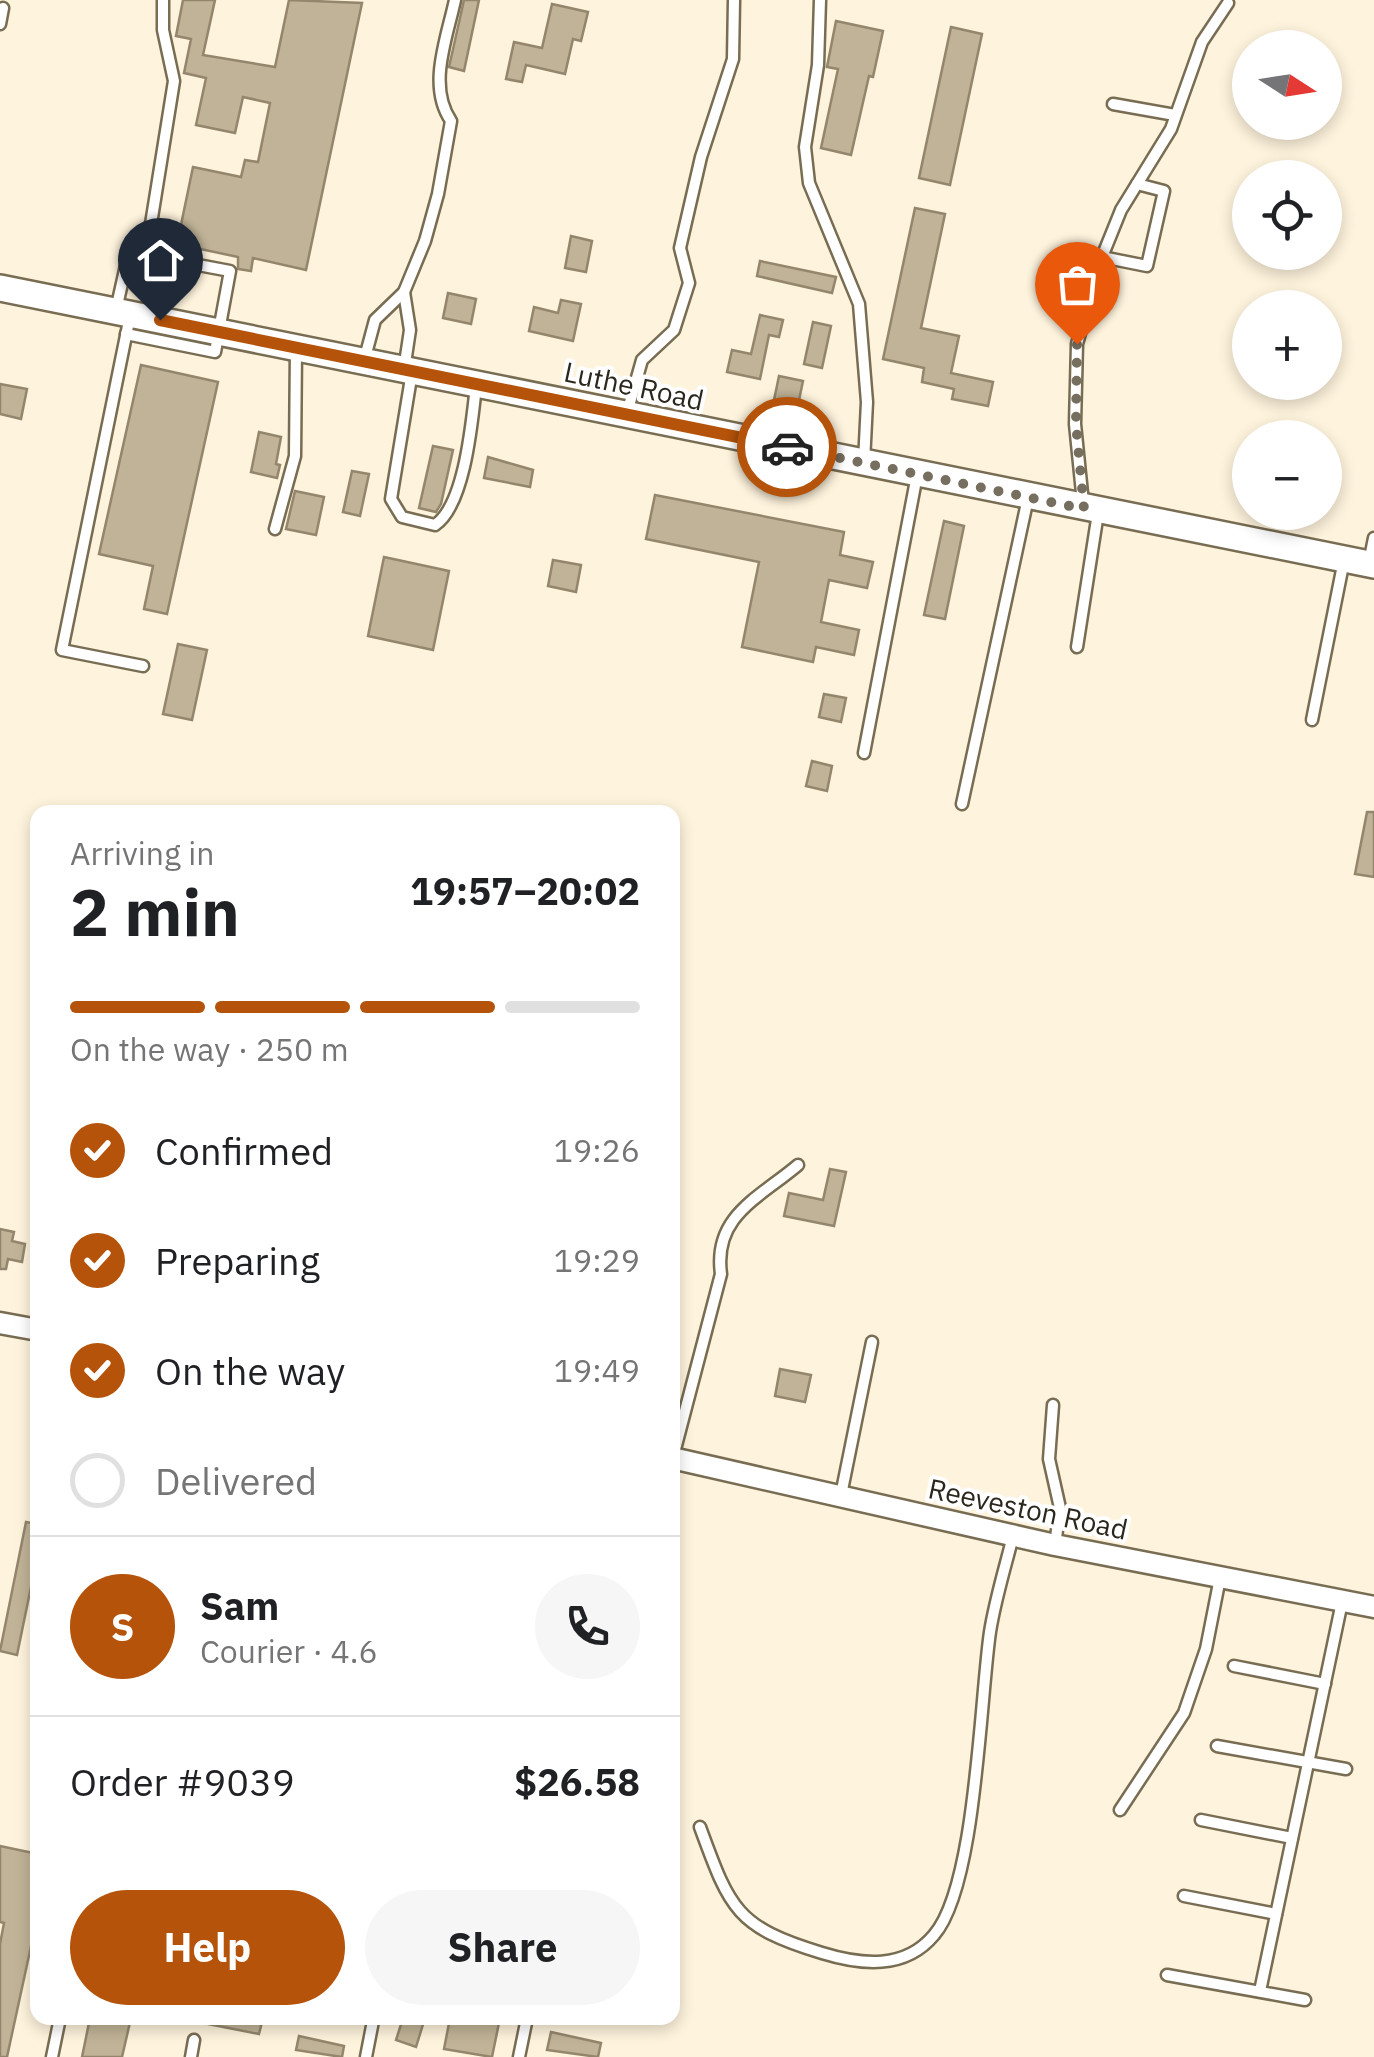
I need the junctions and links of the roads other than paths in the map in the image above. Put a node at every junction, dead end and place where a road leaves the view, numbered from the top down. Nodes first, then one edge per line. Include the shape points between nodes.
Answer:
1 (163, 0) edge
2 (455, 0) edge
3 (734, 0) edge
4 (820, 0) edge
5 (1212, 0) edge
6 (1229, 1) edge
7 (3, 8) dead end
8 (0, 24) edge
9 (1113, 104) dead end
10 (1175, 115) junction
11 (1137, 184) junction
12 (146, 255) junction
13 (1102, 256) junction
14 (0, 288) edge
15 (404, 292) junction
16 (124, 320) junction
17 (219, 332) junction
18 (296, 348) junction
19 (364, 362) junction
20 (408, 370) junction
21 (476, 384) junction
22 (626, 414) junction
23 (864, 463) junction
24 (917, 474) junction
25 (1028, 497) junction
26 (1091, 510) junction
27 (275, 529) dead end
28 (1365, 557) edge
29 (1077, 647) dead end
30 (142, 666) dead end
31 (1312, 720) dead end
32 (864, 753) dead end
33 (962, 804) dead end
34 (798, 1164) dead end
35 (0, 1322) edge
36 (30, 1328) edge
37 (872, 1342) dead end
38 (1052, 1405) dead end
39 (680, 1431) edge
40 (680, 1460) edge
41 (841, 1496) junction
42 (1013, 1535) junction
43 (1055, 1544) junction
44 (1220, 1577) junction
45 (1342, 1601) junction
46 (1374, 1607) edge
47 (1234, 1666) dead end
48 (1325, 1684) junction
49 (1217, 1746) dead end
50 (1308, 1762) junction
51 (1346, 1769) dead end
52 (1120, 1810) dead end
53 (1201, 1820) dead end
54 (700, 1826) dead end
55 (1292, 1838) junction
56 (1184, 1896) dead end
57 (1276, 1914) junction
58 (1167, 1975) dead end
59 (1260, 1990) junction
60 (1305, 2000) dead end
61 (59, 2025) edge
62 (372, 2025) edge
63 (526, 2025) edge
64 (194, 2040) dead end
65 (52, 2057) edge
66 (191, 2057) edge
67 (366, 2057) edge
68 (519, 2057) edge

1 - 12 lane via 174,81
2 - 15 lane via 438,75 442,108 451,120 447,145 425,242
3 - 22 lane via 734,58 680,248 688,283 674,330 642,360
4 - 23 lane via 806,147 809,183 859,304
5 - 6 lane
6 - 10 lane via 1202,42
7 - 8 lane
9 - 10 lane
10 - 11 lane
11 - 13 lane
11 - 13 lane via 1164,191 1147,266
12 - 16 lane via 129,252
12 - 17 lane via 230,271
13 - 26 lane via 1077,344 1076,424
14 - 16 street, Luthe Road
15 - 19 lane via 375,320
15 - 20 lane
16 - 17 street, Luthe Road
16 - 30 lane via 62,650
17 - 18 street, Luthe Road
18 - 19 street, Luthe Road
18 - 27 lane via 295,456
19 - 20 street, Luthe Road
20 - 21 street, Luthe Road
20 - 21 lane via 391,499 402,517 436,525 456,494
21 - 22 street, Luthe Road
22 - 23 street, Luthe Road
23 - 24 street, Luthe Road
24 - 25 street, Luthe Road
24 - 32 lane
25 - 26 street, Luthe Road
25 - 33 lane
26 - 28 street, Luthe Road
26 - 29 lane
28 - 31 lane
34 - 39 lane via 723,1232 721,1274
35 - 36 street
37 - 41 lane
38 - 43 lane via 1049,1459 1060,1517
40 - 41 street, Reeveston Road
41 - 42 street, Reeveston Road
42 - 43 street, Reeveston Road
42 - 54 lane via 990,1631 981,1735 954,1896 935,1935 909,1955 882,1964 850,1962 774,1938 740,1916
43 - 44 street, Reeveston Road
44 - 45 street, Reeveston Road
44 - 52 lane via 1184,1712
45 - 46 street, Reeveston Road
45 - 48 lane
47 - 48 lane
48 - 50 lane
49 - 50 lane
50 - 51 lane
50 - 55 lane
53 - 55 lane
55 - 57 lane
56 - 57 lane
57 - 59 lane
58 - 59 lane
59 - 60 lane
61 - 65 lane
62 - 67 lane
63 - 68 lane
64 - 66 lane

